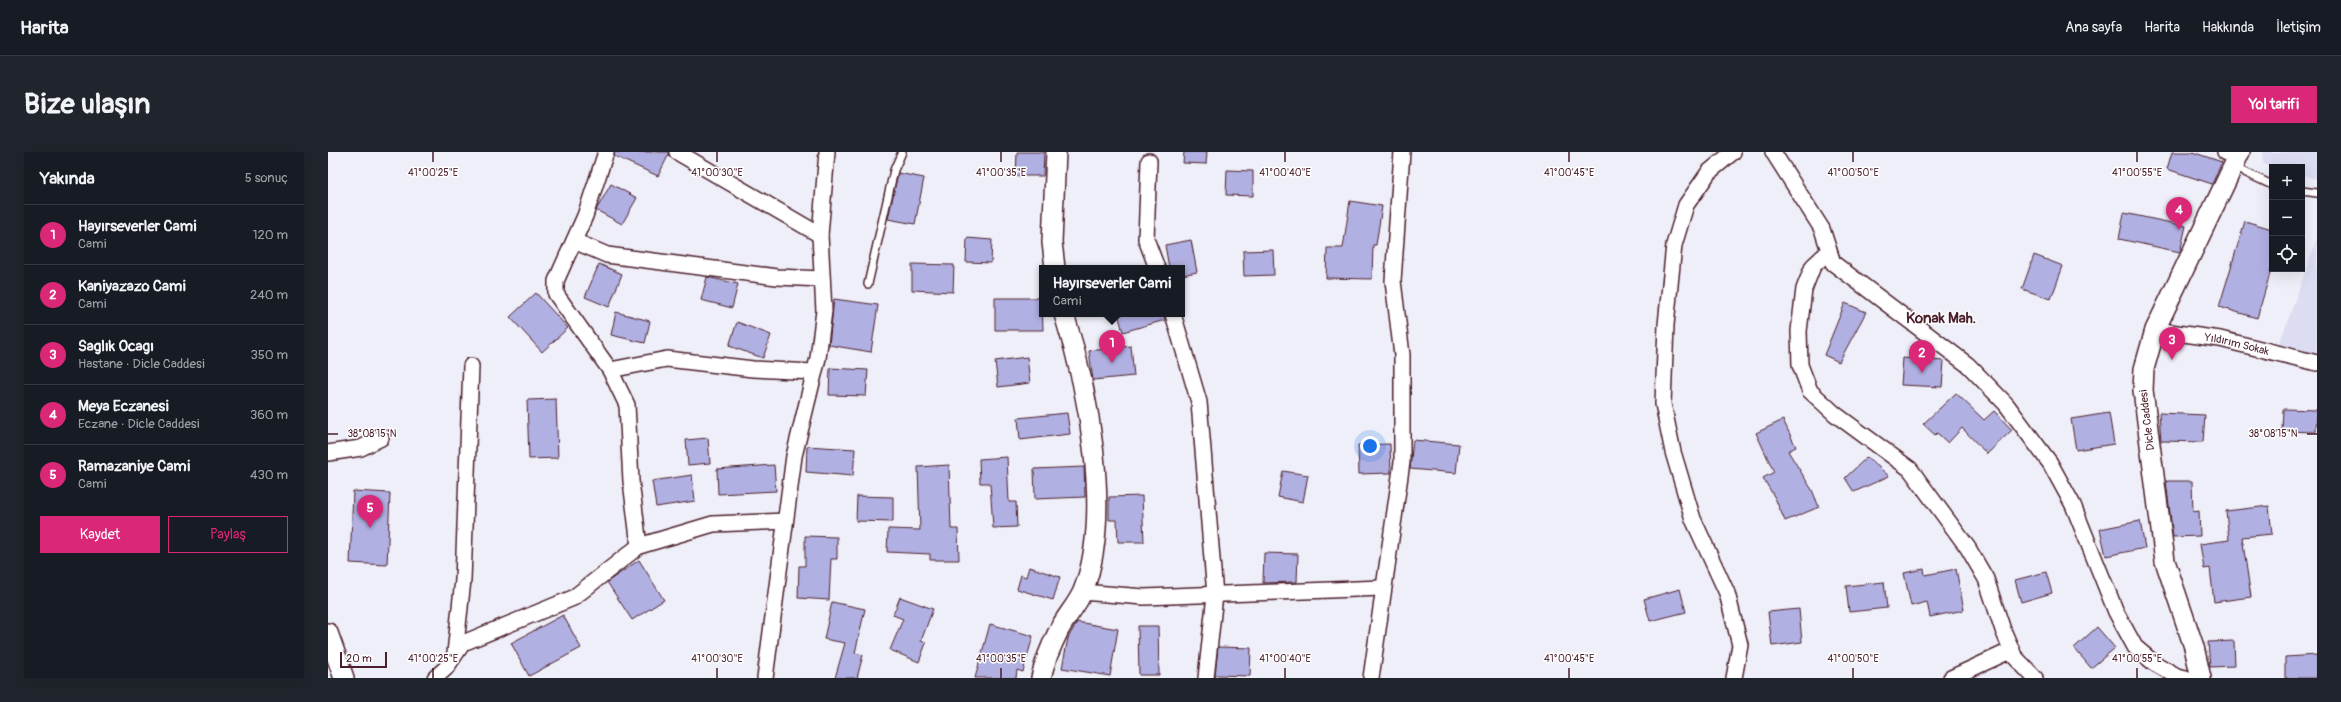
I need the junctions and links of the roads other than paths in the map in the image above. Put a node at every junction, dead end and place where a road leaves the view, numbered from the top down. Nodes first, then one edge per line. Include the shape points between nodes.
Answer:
1 (606, 152) edge
2 (677, 152) edge
3 (827, 152) edge
4 (902, 152) edge
5 (1056, 152) edge
6 (1402, 152) edge
7 (1733, 152) edge
8 (1773, 152) edge
9 (2234, 157) edge
10 (1149, 161) dead end
11 (2269, 183) edge
12 (2305, 191) edge
13 (2317, 193) edge
14 (820, 235) junction
15 (574, 241) junction
16 (1829, 251) junction
17 (1055, 265) edge
18 (1156, 265) edge
19 (822, 279) junction
20 (868, 284) dead end
21 (1065, 317) edge
22 (1174, 317) edge
23 (2156, 330) junction
24 (2317, 363) edge
25 (471, 366) dead end
26 (610, 370) junction
27 (814, 372) junction
28 (381, 438) dead end
29 (328, 453) edge
30 (785, 521) junction
31 (639, 546) junction
32 (1382, 588) junction
33 (1082, 592) junction
34 (1215, 595) junction
35 (328, 633) edge
36 (2012, 650) junction
37 (455, 654) junction
38 (344, 678) edge
39 (435, 678) edge
40 (765, 678) edge
41 (1041, 678) edge
42 (1206, 678) edge
43 (1371, 678) edge
44 (1734, 678) edge
45 (1951, 678) edge
46 (2035, 678) edge
47 (2186, 678) edge
48 (2201, 678) edge

1 - 15 street
2 - 14 street
3 - 14 street
4 - 20 lane via 894,170
5 - 17 street via 1052,242
6 - 32 street via 1393,281 1402,356 1402,462
7 - 44 street via 1709,172 1686,205 1674,245 1666,325 1663,404 1673,452 1693,519 1727,593 1740,645
8 - 16 street via 1822,229
9 - 11 lane
9 - 23 street, Dicle Caddesi
10 - 18 street via 1146,239
12 - 13 lane
14 - 19 street
15 - 19 street via 607,255 777,277
15 - 26 street via 556,281 556,294
16 - 36 street via 1813,266 1804,289 1799,331 1800,365 1810,391 1835,414 1874,441 1914,475 1955,529 1986,579
16 - 47 street via 1833,263 1968,365 2006,404 2050,463 2073,505 2116,612 2135,648 2176,676
19 - 27 street via 824,312
21 - 33 street via 1077,362 1091,440 1096,487 1093,553
22 - 34 street via 1199,402
23 - 24 street, Yıldırım Sokak via 2220,339
23 - 48 street, Dicle Caddesi via 2144,370 2143,390 2165,561 2194,647
25 - 37 street via 463,580
26 - 27 street via 667,359 753,369
26 - 31 street via 627,405 631,480
27 - 30 street via 794,456
28 - 29 street via 361,448
30 - 31 street via 713,524
30 - 40 street
31 - 37 street via 573,598 463,643
32 - 34 street
32 - 43 street
33 - 34 street via 1144,597
33 - 41 street via 1059,630
34 - 42 street
35 - 38 street
36 - 45 street
36 - 46 street via 2014,656
37 - 39 street

